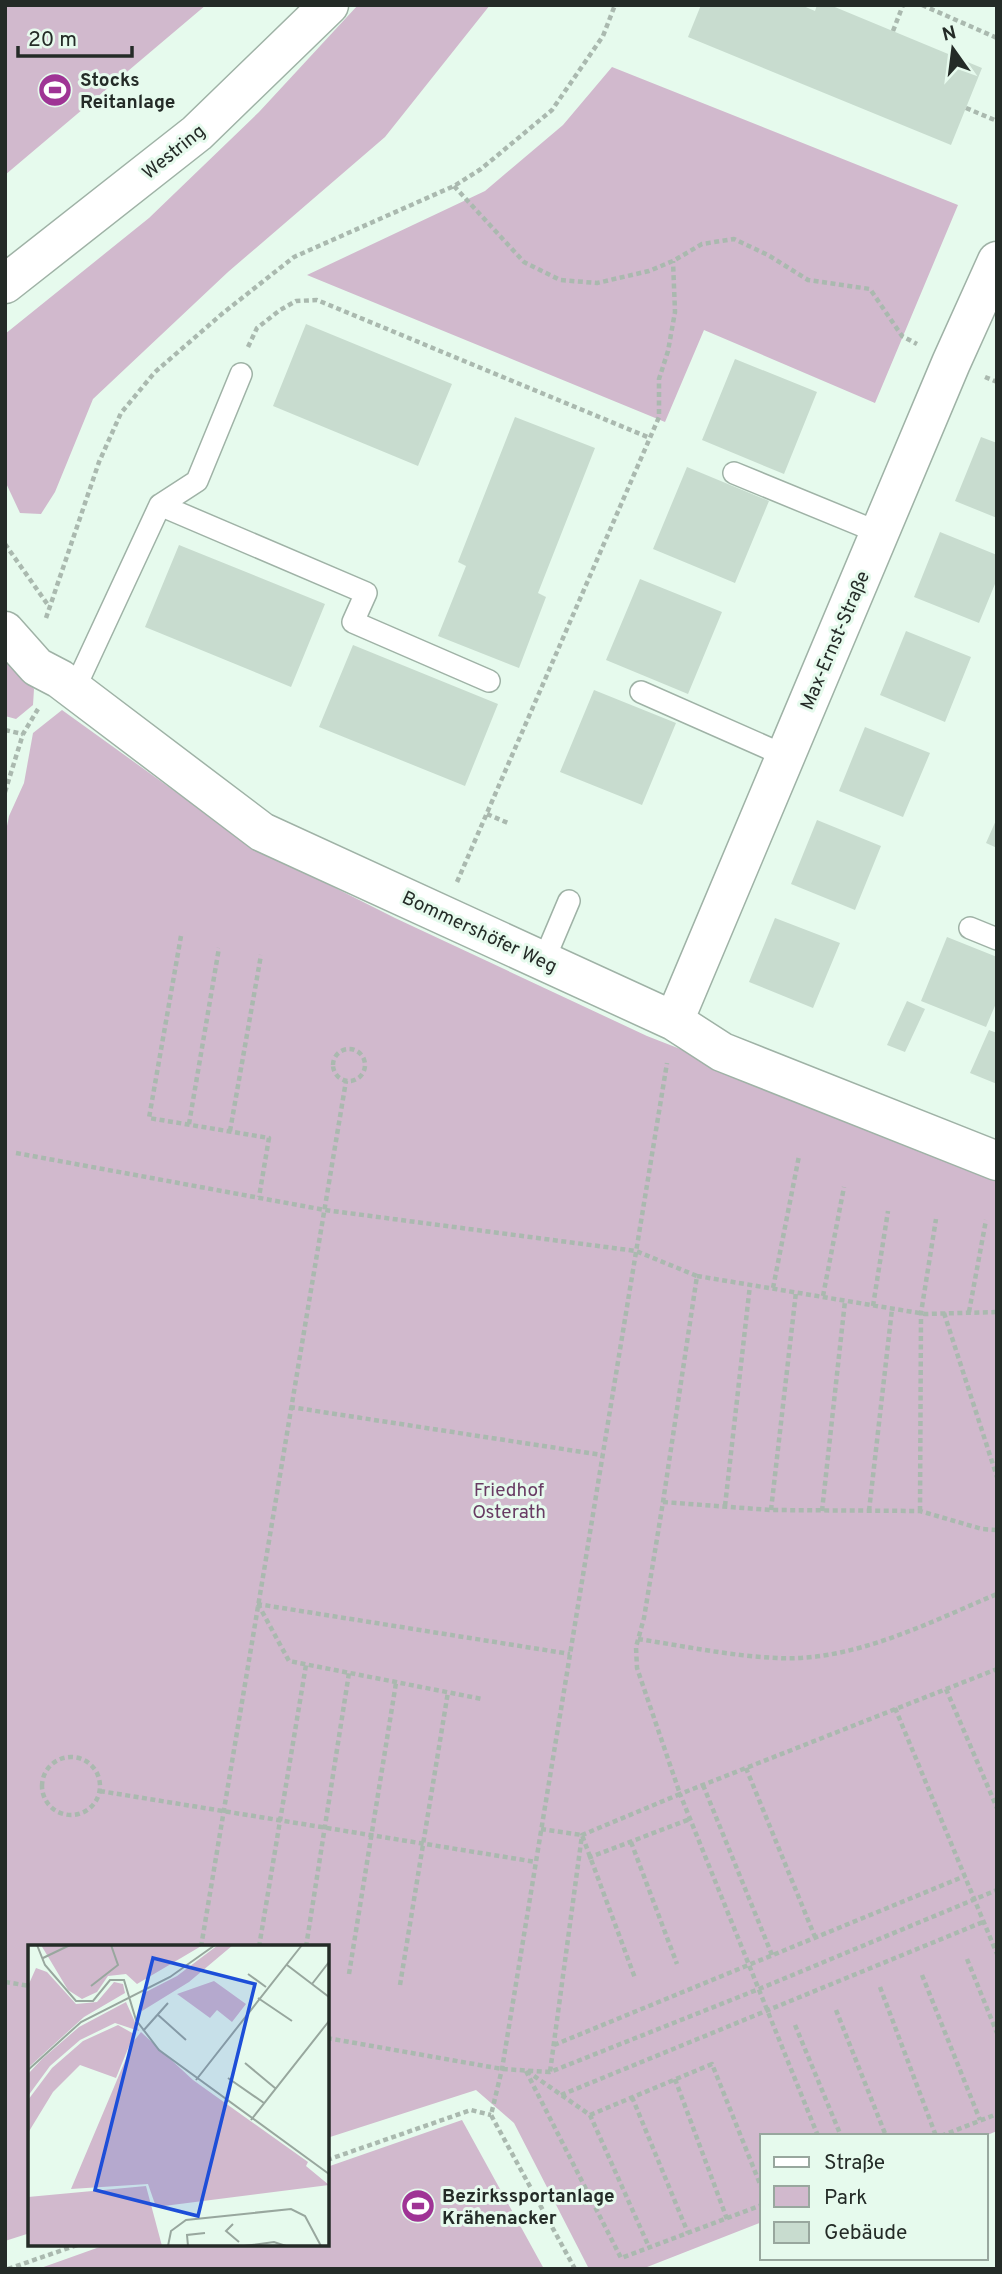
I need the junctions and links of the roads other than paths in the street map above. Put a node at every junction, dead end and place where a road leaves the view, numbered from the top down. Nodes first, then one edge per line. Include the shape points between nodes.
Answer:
1 (329, 5) edge
2 (997, 261) edge
3 (5, 284) edge
4 (241, 374) road end
5 (734, 473) dead end
6 (160, 505) junction
7 (880, 533) junction
8 (5, 631) edge
9 (489, 681) dead end
10 (67, 684) junction
11 (641, 692) dead end
12 (786, 756) junction
13 (569, 901) dead end
14 (970, 928) dead end
15 (997, 939) edge
16 (544, 960) junction
17 (674, 1021) junction
18 (997, 1161) edge

1 - 3 street, Westring via 197,133
2 - 7 street, Max-Ernst-Straße
4 - 6 lane via 197,481
5 - 7 lane
6 - 9 lane via 366,593 353,622
6 - 10 lane
7 - 12 street, Max-Ernst-Straße
8 - 10 street, Bommershöfer Weg via 37,667
10 - 16 street, Bommershöfer Weg via 262,832
11 - 12 lane
12 - 17 street, Max-Ernst-Straße
13 - 16 lane
14 - 15 lane
16 - 17 street, Bommershöfer Weg
17 - 18 street, Bommershöfer Weg via 722,1052

